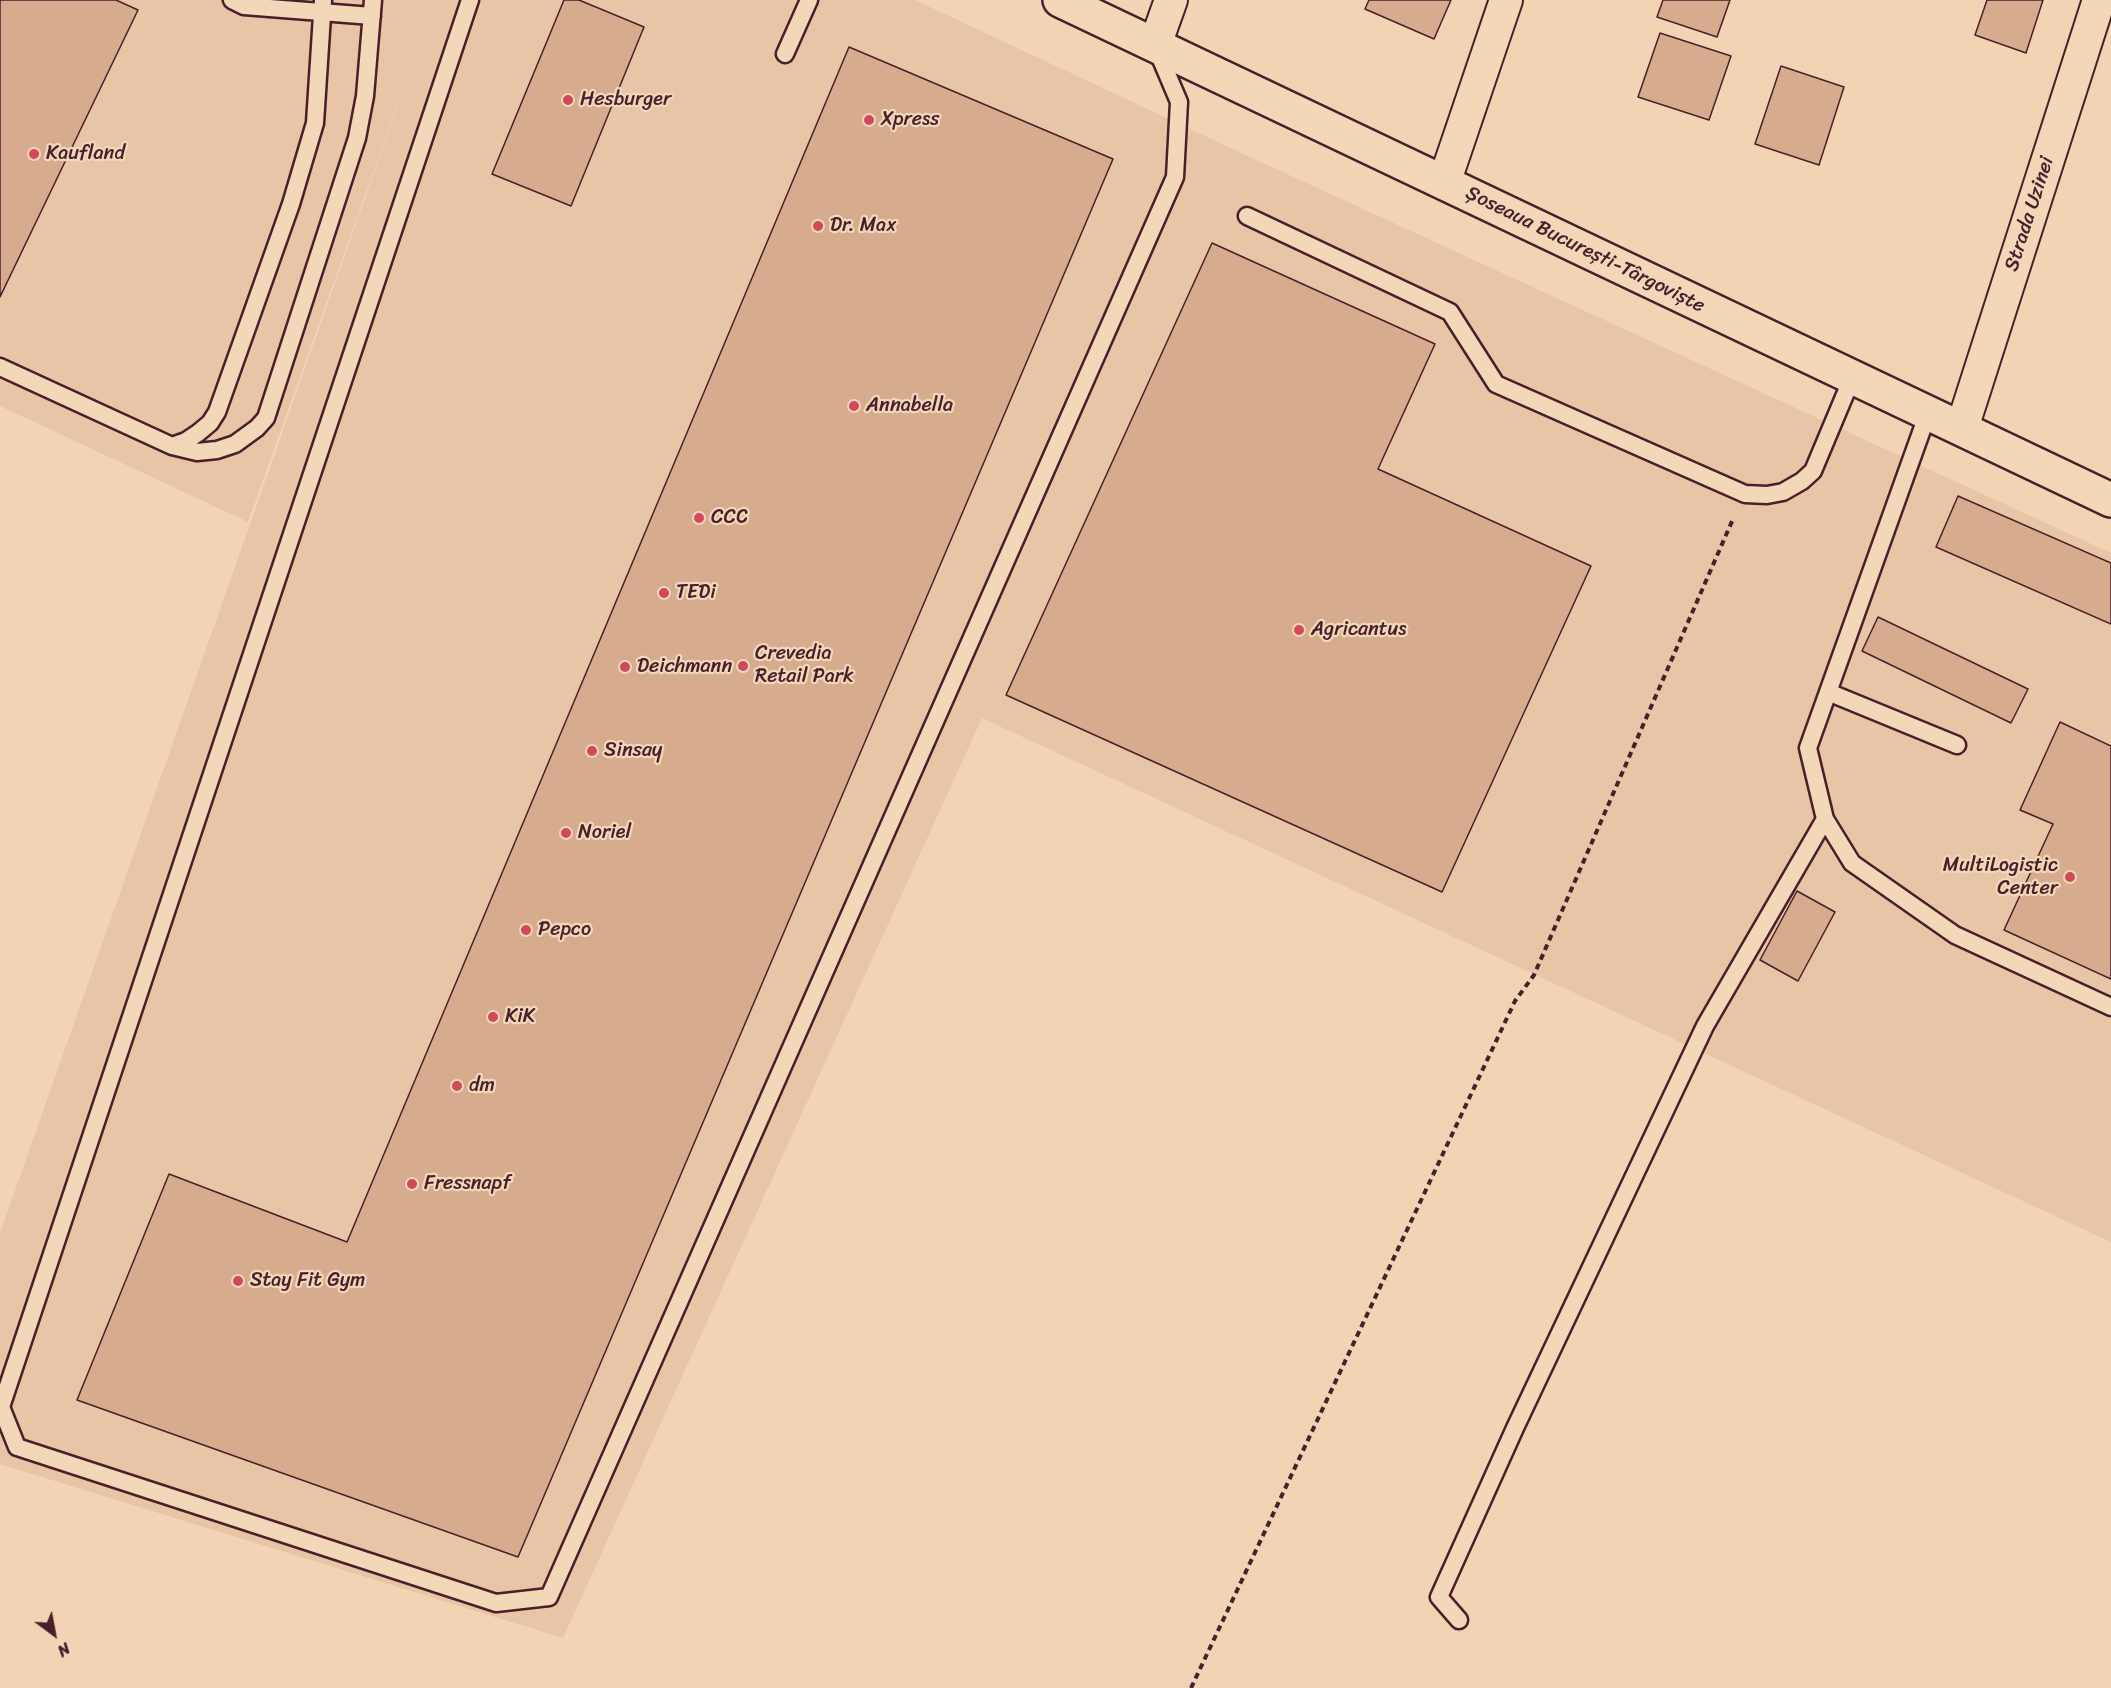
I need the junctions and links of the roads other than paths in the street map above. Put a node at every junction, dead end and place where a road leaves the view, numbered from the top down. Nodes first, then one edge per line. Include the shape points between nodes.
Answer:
1 (270, 0) edge
2 (470, 0) edge
3 (809, 0) edge
4 (1060, 0) edge
5 (1171, 0) edge
6 (1506, 0) edge
7 (2099, 0) edge
8 (238, 3) edge
9 (323, 6) edge
10 (373, 8) edge
11 (1155, 45) junction
12 (785, 54) dead end
13 (1444, 183) junction
14 (1247, 216) dead end
15 (0, 367) edge
16 (1852, 378) junction
17 (1928, 413) junction
18 (1962, 428) junction
19 (172, 446) junction
20 (2111, 500) edge
21 (1828, 692) junction
22 (1957, 745) dead end
23 (1825, 819) junction
24 (2111, 1007) edge
25 (1459, 1620) dead end

1 - 8 lane
2 - 11 lane via 1,1407 17,1447 496,1603 549,1596 1175,177 1179,102
3 - 12 lane
4 - 11 main road, Șoseaua București-Târgoviște
5 - 11 street
6 - 13 street
7 - 18 street, Strada Uzinei
8 - 9 lane
9 - 10 lane
9 - 19 lane via 315,123 291,204 217,412 198,434
10 - 19 lane via 357,138 266,417 245,438 217,450 197,452
11 - 13 main road, Șoseaua București-Târgoviște
13 - 16 main road, Șoseaua București-Târgoviște
14 - 16 lane via 1450,312 1496,384 1744,494 1783,492 1813,471
15 - 19 lane
16 - 17 main road, Șoseaua București-Târgoviște
17 - 18 main road, Șoseaua București-Târgoviște
17 - 21 lane
18 - 20 main road, Șoseaua București-Târgoviște
21 - 22 lane
21 - 23 lane via 1808,748
23 - 24 lane via 1852,863 1955,935
23 - 25 lane via 1705,1026 1515,1428 1439,1597

